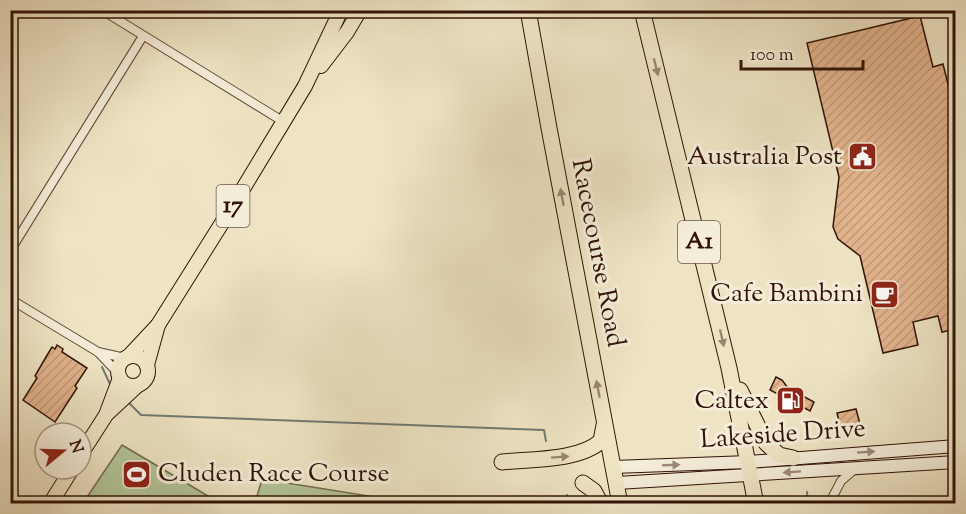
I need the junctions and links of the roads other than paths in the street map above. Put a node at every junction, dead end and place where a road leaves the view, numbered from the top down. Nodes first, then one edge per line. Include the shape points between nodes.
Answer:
1 (102, 10) edge
2 (341, 10) edge
3 (360, 10) edge
4 (528, 10) edge
5 (642, 10) edge
6 (143, 36) junction
7 (305, 86) junction
8 (284, 122) junction
9 (10, 251) edge
10 (10, 299) edge
11 (158, 325) junction
12 (98, 352) junction
13 (126, 357) junction
14 (147, 365) junction
15 (729, 368) junction
16 (119, 375) junction
17 (137, 386) junction
18 (106, 415) junction
19 (604, 422) junction
20 (93, 435) edge
21 (956, 446) edge
22 (793, 458) junction
23 (502, 462) dead end
24 (956, 462) edge
25 (613, 467) junction
26 (856, 467) junction
27 (750, 469) junction
28 (64, 481) edge
29 (583, 483) dead end
30 (617, 483) junction
31 (50, 504) edge
32 (601, 504) edge
33 (620, 504) edge
34 (756, 504) edge
35 (829, 504) edge

1 - 6 street
2 - 7 main road, 17
3 - 7 main road, 17
19 -> 4 highway, Racecourse Road
5 -> 15 highway, A1
6 - 8 street
6 - 9 street
7 - 8 main road, 17
8 - 11 main road, 17
10 - 12 street
11 - 13 main road
11 - 14 main road, 17
12 - 13 street
12 - 16 street
13 - 14 main road via 141,358
13 - 16 main road, 17 via 119,365
14 - 17 main road, 17 via 147,378
15 - 22 highway via 766,443 779,455
15 - 27 highway, A1
16 - 17 main road via 127,385
16 - 18 main road, 17
17 - 18 main road, 17
18 - 20 main road, 17
23 -> 19 highway via 584,452 601,441
19 - 25 highway, Racecourse Road
22 -> 21 street, Lakeside Drive
22 - 27 street, Lakeside Drive
24 - 26 street, Lakeside Drive
25 -> 27 street, Lakeside Drive
25 - 30 highway, Racecourse Road
26 -> 27 street, Lakeside Drive
26 - 35 street
27 - 30 street, Lakeside Drive
27 - 34 highway, A1
28 - 31 main road
29 - 32 highway via 594,491
30 - 33 highway, Racecourse Road

